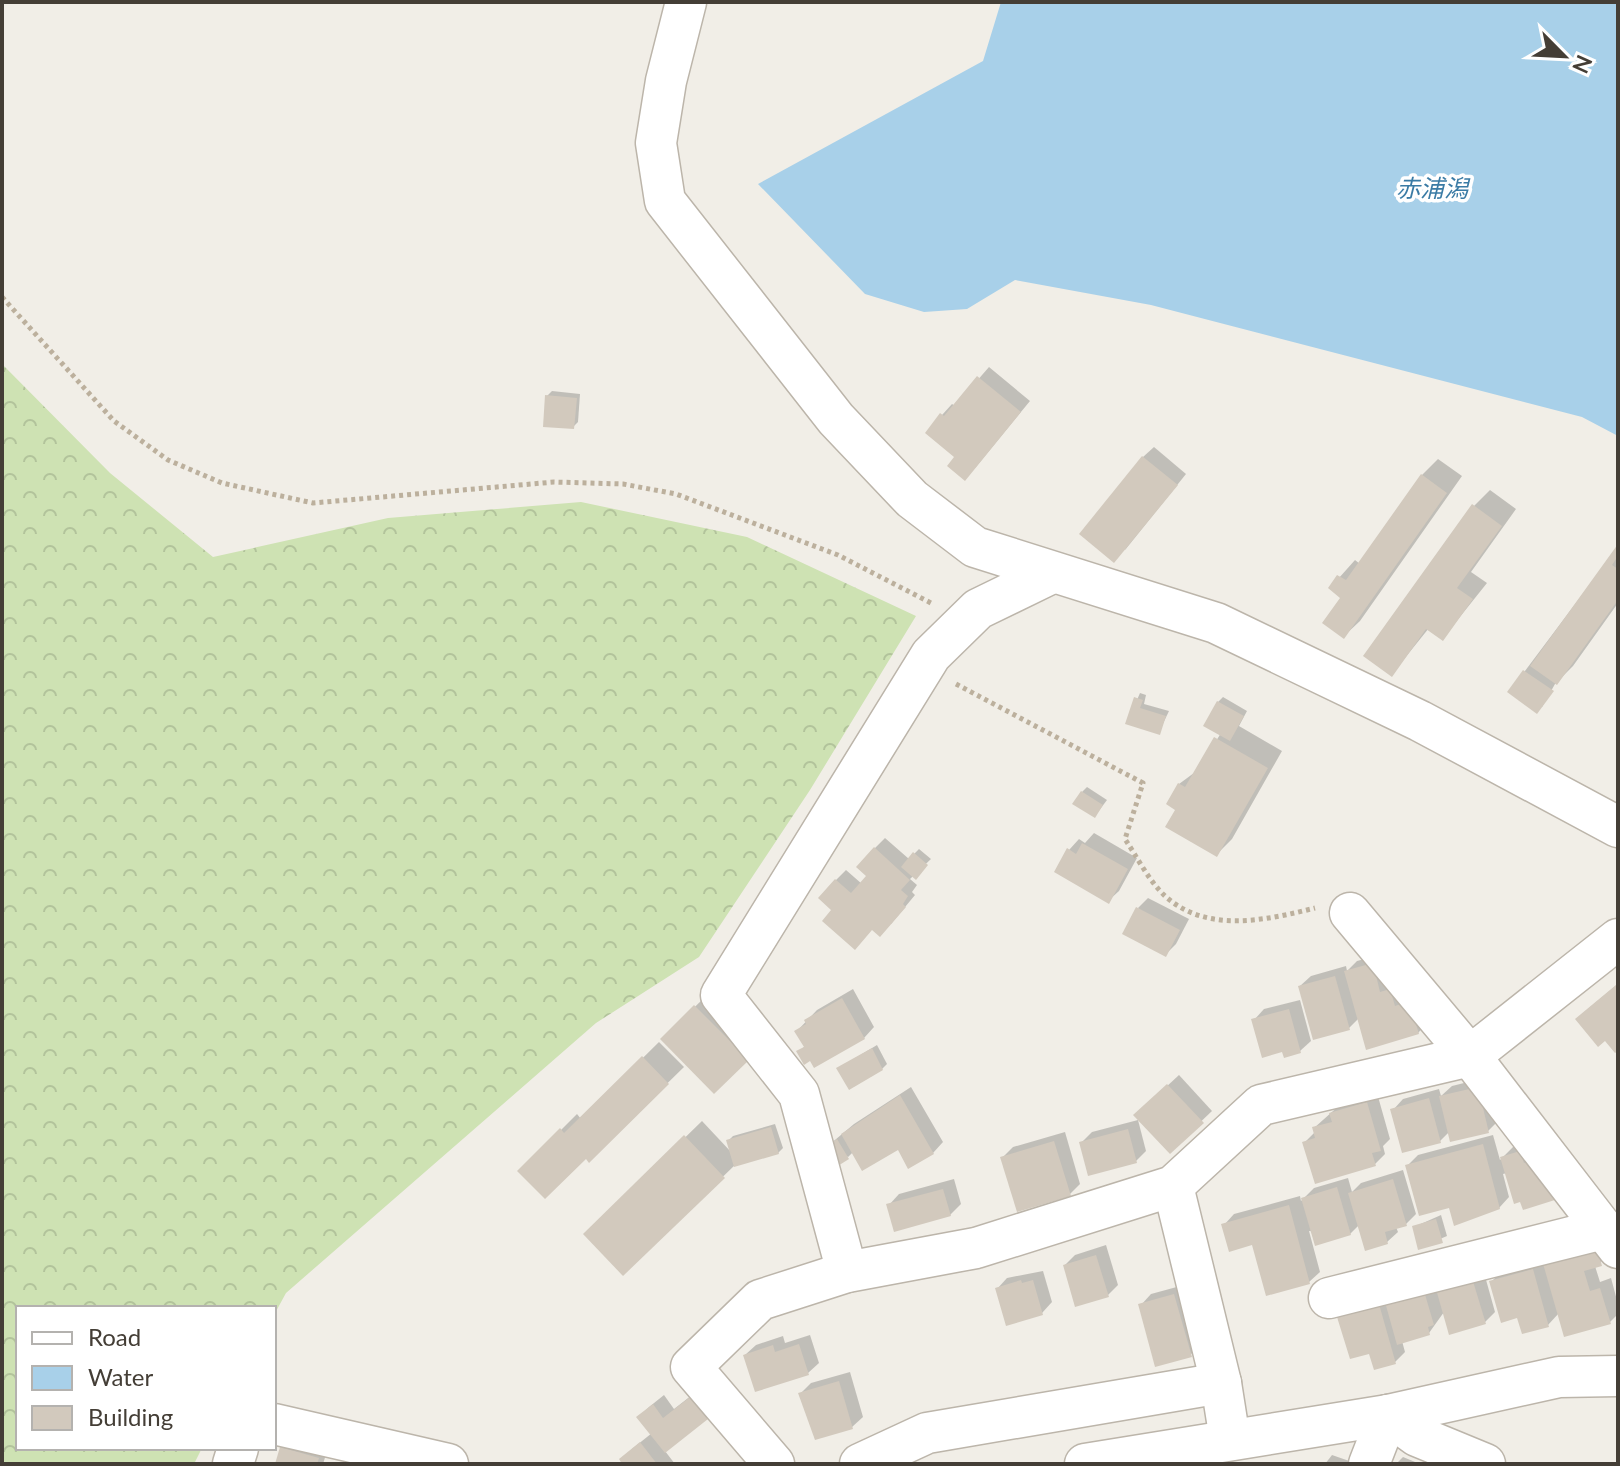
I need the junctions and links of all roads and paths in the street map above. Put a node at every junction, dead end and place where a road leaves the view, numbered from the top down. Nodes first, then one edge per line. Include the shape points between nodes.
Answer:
1 (686, 2) edge
2 (2, 297) edge
3 (1050, 574) junction
4 (978, 609) junction
5 (924, 666) junction
6 (1618, 827) edge
7 (1350, 913) joint
8 (1618, 939) edge
9 (1470, 1056) junction
10 (1173, 1186) junction
11 (1611, 1239) edge
12 (847, 1272) junction
13 (1329, 1298) dead end
14 (1618, 1376) edge
15 (1221, 1383) junction
16 (1388, 1415) junction
17 (276, 1424) edge
18 (1230, 1440) junction
19 (448, 1464) edge
20 (774, 1464) edge
21 (860, 1464) edge
22 (1085, 1464) edge
23 (1369, 1464) edge
24 (1485, 1464) edge

1 - 3 street via 656,143 665,201 836,419 912,499 975,547
2 - 4 path via 114,421 168,460 222,483 313,503 554,482 623,484 676,494 838,555 947,610
3 - 4 street
3 - 6 street via 1216,623 1420,721
4 - 5 street
5 - 7 path via 1143,783 1125,839 1165,896 1204,917 1230,922 1316,908
5 - 12 street via 721,995 799,1094
7 - 9 street
8 - 9 street
9 - 10 street via 1261,1105
9 - 11 street
10 - 12 street via 976,1248
10 - 15 street
11 - 13 street
12 - 20 street via 760,1300 691,1367
14 - 16 street via 1559,1377
15 - 18 street
15 - 21 street via 927,1433
16 - 18 street
16 - 23 street
16 - 24 street via 1417,1436
17 - 19 street
18 - 22 street

